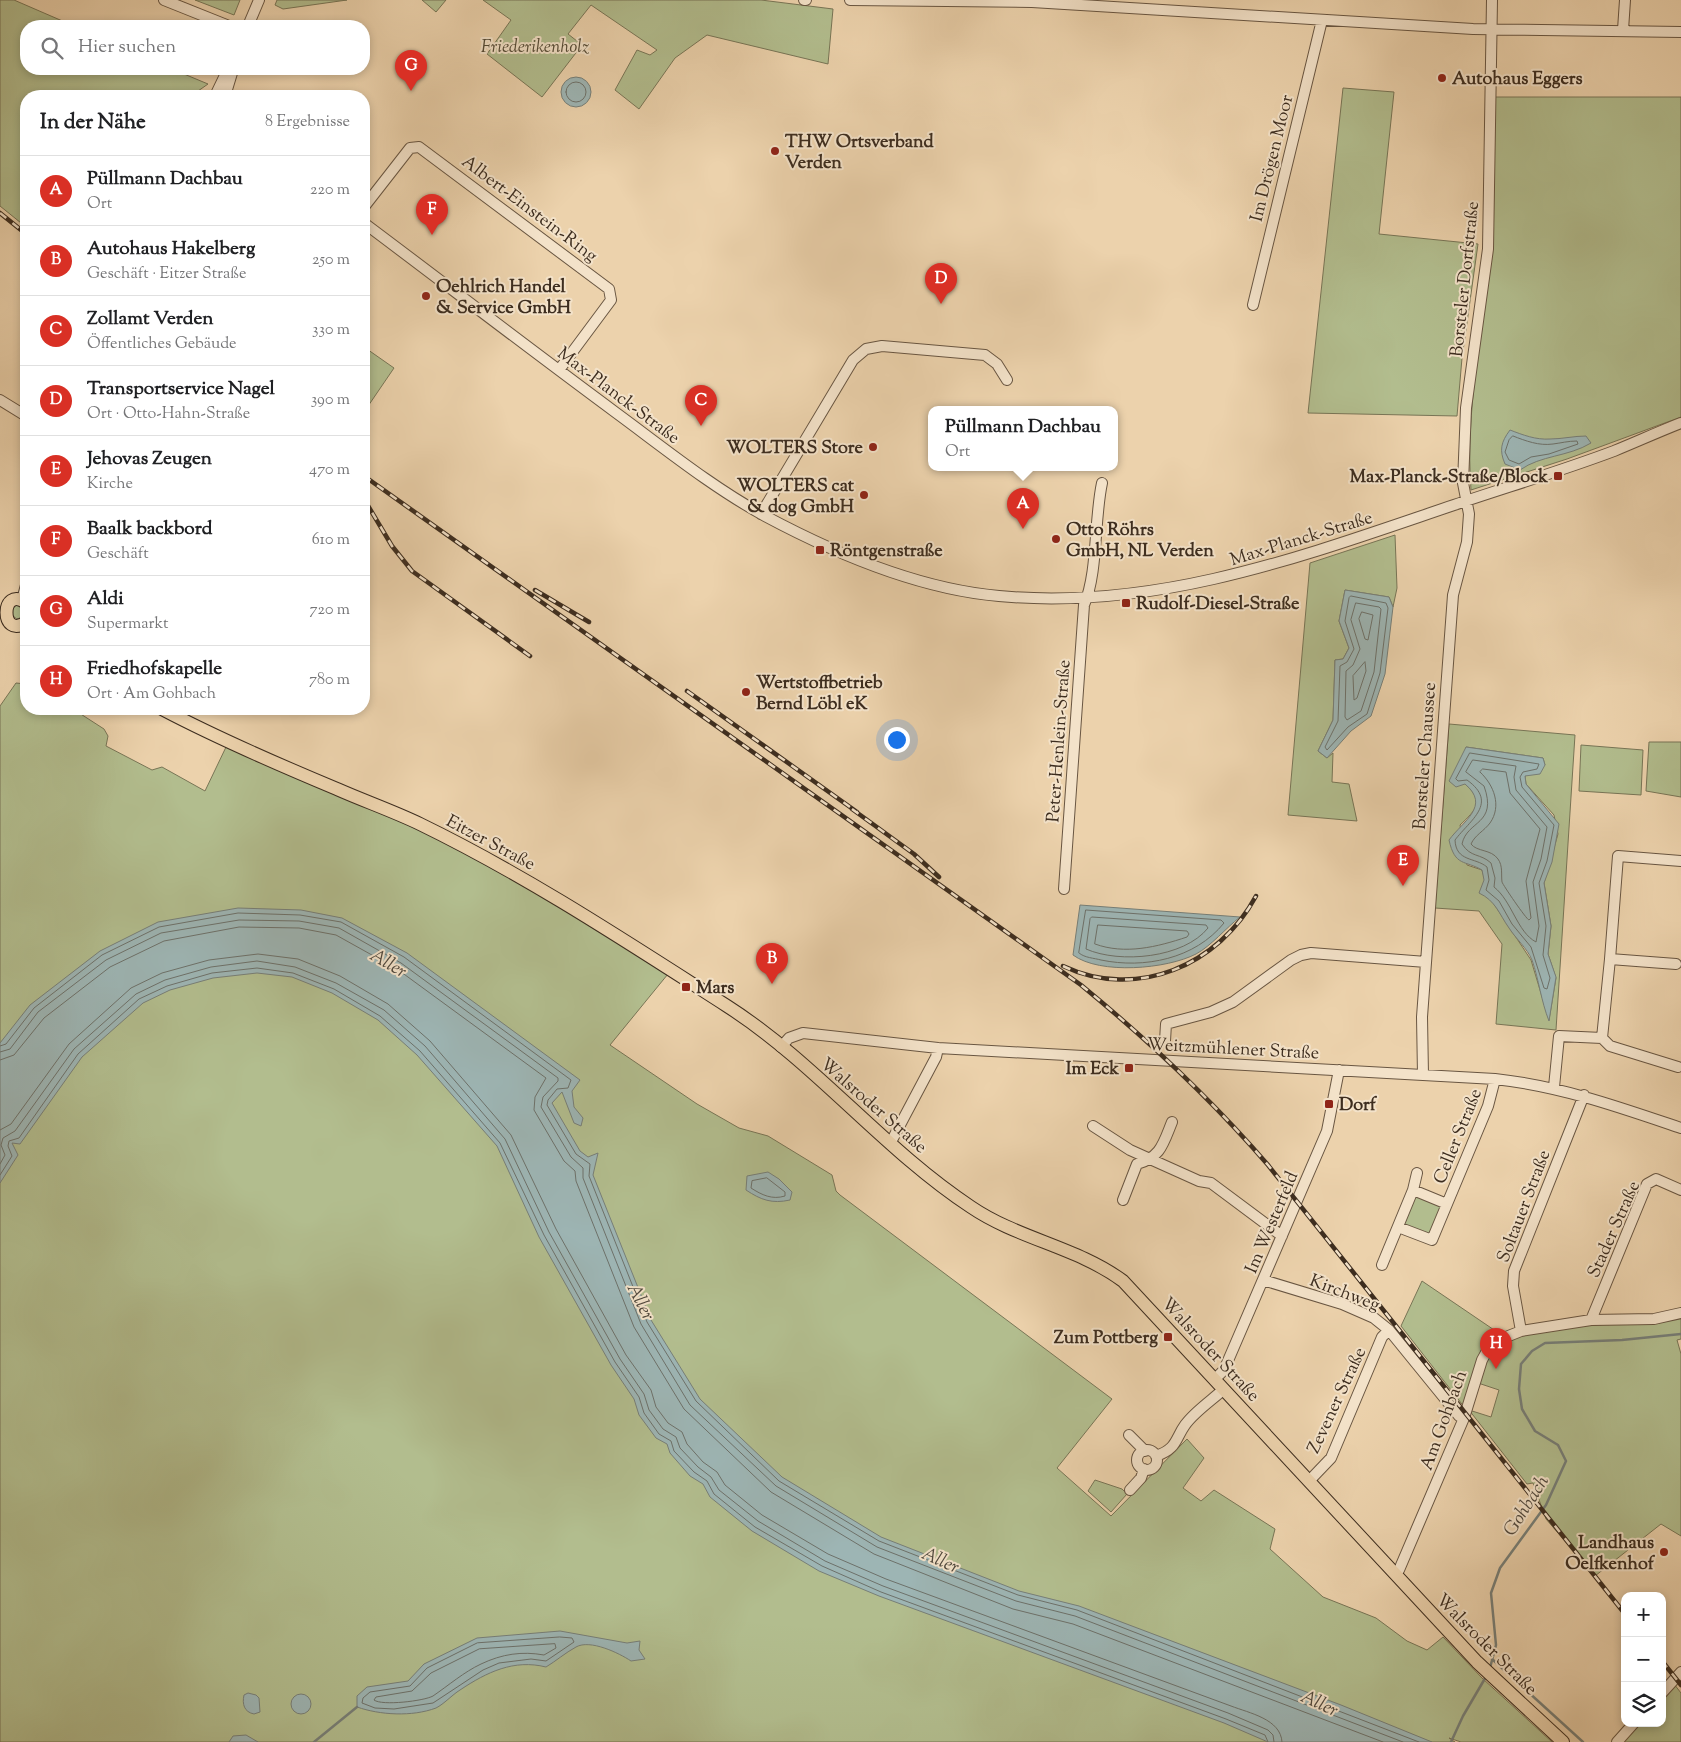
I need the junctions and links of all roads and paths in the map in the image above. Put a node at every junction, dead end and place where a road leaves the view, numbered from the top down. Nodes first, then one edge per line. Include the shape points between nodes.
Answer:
1 (164, 0) edge
2 (259, 0) edge
3 (850, 0) edge
4 (1492, 0) edge
5 (1624, 0) edge
6 (939, 1) edge
7 (1032, 1) edge
8 (214, 20) edge
9 (251, 20) edge
10 (1322, 20) junction
11 (1491, 29) junction
12 (1623, 30) junction
13 (1681, 32) edge
14 (225, 75) edge
15 (231, 75) edge
16 (218, 90) edge
17 (227, 90) edge
18 (370, 199) edge
19 (370, 228) edge
20 (1253, 304) dead end
21 (560, 370) junction
22 (1007, 380) dead end
23 (0, 400) edge
24 (20, 412) edge
25 (1681, 423) edge
26 (1102, 483) dead end
27 (1465, 502) junction
28 (761, 514) junction
29 (1088, 596) junction
30 (20, 602) edge
31 (2, 608) edge
32 (20, 625) edge
33 (174, 715) edge
34 (1681, 861) edge
35 (1064, 889) dead end
36 (1610, 960) junction
37 (1426, 962) junction
38 (1676, 964) dead end
39 (1602, 1038) junction
40 (1165, 1040) dead end
41 (781, 1047) junction
42 (938, 1048) junction
43 (1678, 1067) dead end
44 (1339, 1070) junction
45 (1423, 1075) junction
46 (1495, 1079) junction
47 (1554, 1087) junction
48 (1584, 1095) junction
49 (1172, 1122) dead end
50 (1093, 1126) dead end
51 (1681, 1128) edge
52 (891, 1142) junction
53 (1150, 1160) junction
54 (1417, 1173) dead end
55 (1413, 1190) junction
56 (1681, 1190) edge
57 (1123, 1200) dead end
58 (1447, 1204) junction
59 (1398, 1227) junction
60 (1282, 1236) junction
61 (1382, 1266) dead end
62 (1263, 1280) junction
63 (1681, 1313) edge
64 (1591, 1320) junction
65 (1389, 1330) junction
66 (1521, 1331) junction
67 (1215, 1379) junction
68 (1224, 1389) junction
69 (1464, 1418) junction
70 (1129, 1435) dead end
71 (1145, 1451) junction
72 (1156, 1456) junction
73 (1144, 1469) junction
74 (1309, 1481) junction
75 (1130, 1490) dead end
76 (1395, 1573) junction
77 (1681, 1672) edge
78 (1666, 1688) edge
79 (1630, 1727) edge
80 (1563, 1742) edge
81 (1617, 1742) edge

1 - 8 street
2 - 9 street
3 - 6 street
4 - 11 street, Borsteler Dorfstraße
5 - 12 street
6 - 7 street
7 - 10 street
10 - 11 street
10 - 20 street, Im Drögen Moor
11 - 12 street
11 - 27 street, Borsteler Dorfstraße via 1488,250 1466,408
12 - 13 street
14 - 16 street
15 - 17 street
18 - 21 street, Albert-Einstein-Ring via 410,148 420,147 609,289 611,300
19 - 21 street, Max-Planck-Straße
21 - 28 street, Max-Planck-Straße via 691,468
22 - 28 street via 997,364 985,355 882,346 866,349 853,360
23 - 24 street
25 - 27 street, Max-Planck-Straße via 1613,451
26 - 29 street
27 - 29 street, Max-Planck-Straße via 1331,548 1226,577 1155,590
27 - 37 street, Borsteler Chaussee via 1469,514 1467,542 1453,595
28 - 29 street, Max-Planck-Straße via 855,558 954,589 998,596
29 - 35 street, Peter-Henlein-Straße via 1084,605
30 - 31 main road via 11,601
31 - 32 main road via 9,623
33 - 41 main road, Eitzer Straße via 230,744 418,823 519,876 731,1009
34 - 36 street via 1618,856
36 - 38 street
36 - 39 street
37 - 40 street via 1311,953 1301,955 1233,1002 1166,1024
37 - 45 street, Borsteler Chaussee via 1422,1017
39 - 43 street via 1610,1046
39 - 47 street via 1559,1036
41 - 42 street, Weitzmühlener Straße via 790,1038 803,1033
41 - 52 main road, Walsroder Straße
42 - 44 street, Weitzmühlener Straße
42 - 52 street
44 - 45 street, Weitzmühlener Straße
44 - 60 street, Im Westerfeld via 1327,1132
45 - 46 street, Weitzmühlener Straße
46 - 47 street, Weitzmühlener Straße
46 - 58 street, Celler Straße via 1488,1106
47 - 48 street, Weitzmühlener Straße
48 - 51 street, Weitzmühlener Straße
48 - 66 street, Soltauer Straße via 1514,1271 1512,1286
49 - 53 street via 1160,1150
50 - 53 street
52 - 67 main road, Walsroder Straße via 937,1184 973,1209 1003,1226 1104,1267 1123,1280
53 - 57 street via 1137,1164
53 - 60 street via 1211,1184
54 - 55 street, Celler Straße
55 - 58 street, Celler Straße
55 - 59 street, Celler Straße
56 - 64 street, Stader Straße via 1656,1179 1647,1184
58 - 59 street, Celler Straße via 1432,1240
59 - 61 street, Celler Straße
60 - 62 street, Im Westerfeld
62 - 65 street, Kirchweg via 1360,1311
62 - 67 street, Im Westerfeld via 1224,1370
63 - 64 street, Am Gohbach via 1654,1318
64 - 66 street, Am Gohbach
65 - 69 street, Kirchweg via 1459,1416
65 - 74 street, Zevener Straße via 1382,1337 1330,1458
66 - 69 street, Am Gohbach via 1495,1344 1484,1354
67 - 68 main road, Walsroder Straße
68 - 72 street via 1185,1425 1178,1441
68 - 74 main road, Walsroder Straße
69 - 76 street, Am Gohbach
70 - 71 street
71 - 72 street
71 - 73 street via 1138,1460
72 - 73 street via 1155,1466
73 - 75 street
74 - 76 main road, Walsroder Straße
76 - 80 main road, Walsroder Straße via 1477,1662
77 - 78 street
79 - 81 street

